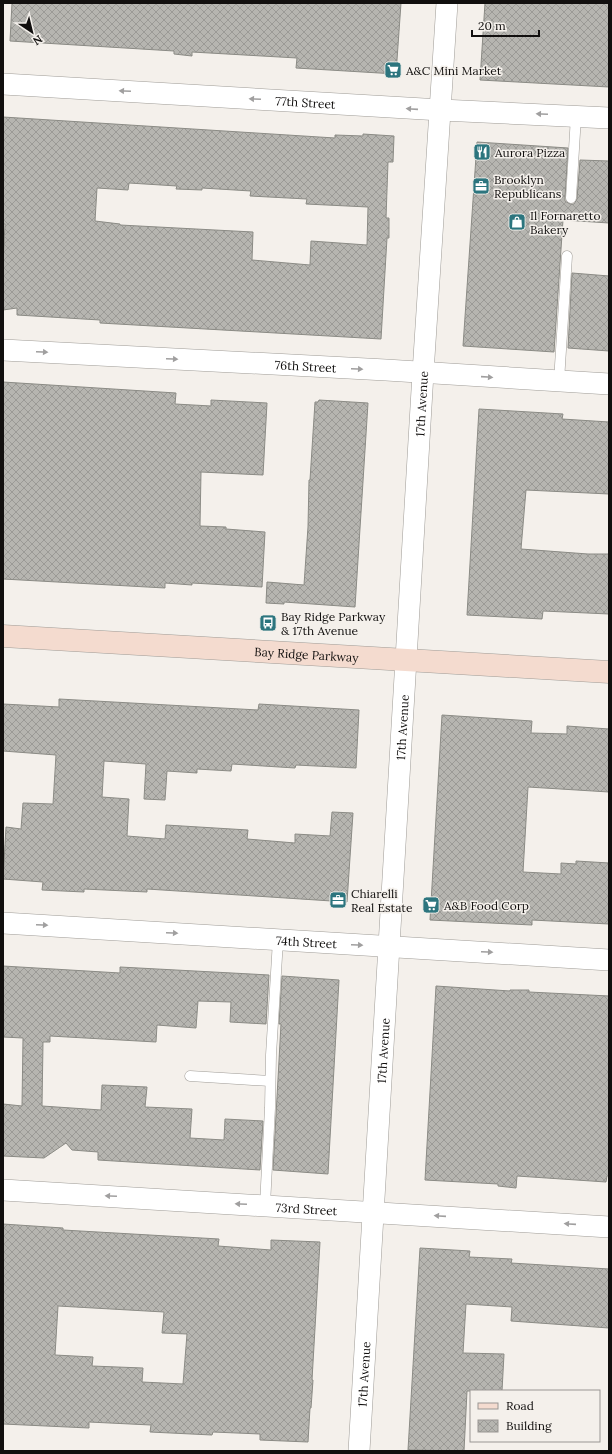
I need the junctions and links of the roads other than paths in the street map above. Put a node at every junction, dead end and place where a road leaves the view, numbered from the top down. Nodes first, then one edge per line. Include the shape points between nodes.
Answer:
1 (447, 3) edge
2 (3, 84) edge
3 (441, 110) junction
4 (576, 116) junction
5 (609, 118) edge
6 (571, 198) dead end
7 (567, 256) dead end
8 (3, 350) edge
9 (422, 373) junction
10 (559, 381) junction
11 (609, 384) edge
12 (3, 636) edge
13 (406, 659) junction
14 (609, 672) edge
15 (3, 923) edge
16 (278, 940) junction
17 (389, 946) junction
18 (609, 960) edge
19 (190, 1076) dead end
20 (270, 1081) junction
21 (3, 1190) edge
22 (265, 1205) junction
23 (374, 1212) junction
24 (609, 1227) edge
25 (359, 1451) edge

1 - 3 street, 17th Avenue
3 -> 2 street, 77th Street
4 -> 3 street, 77th Street
3 - 9 street, 17th Avenue
4 - 5 street, 77th Street
4 - 6 lane
7 - 10 lane
8 -> 9 street, 76th Street
9 -> 10 street, 76th Street
9 - 13 street, 17th Avenue
10 - 11 street, 76th Street
12 - 13 main road, Bay Ridge Parkway
13 - 14 main road, Bay Ridge Parkway
13 - 17 street, 17th Avenue
15 -> 16 street, 74th Street
16 -> 17 street, 74th Street
16 - 20 lane
17 -> 18 street, 74th Street
17 - 23 street, 17th Avenue
19 - 20 lane
20 - 22 lane
22 -> 21 street, 73rd Street
22 - 23 street, 73rd Street
24 -> 23 street, 73rd Street
23 - 25 street, 17th Avenue

